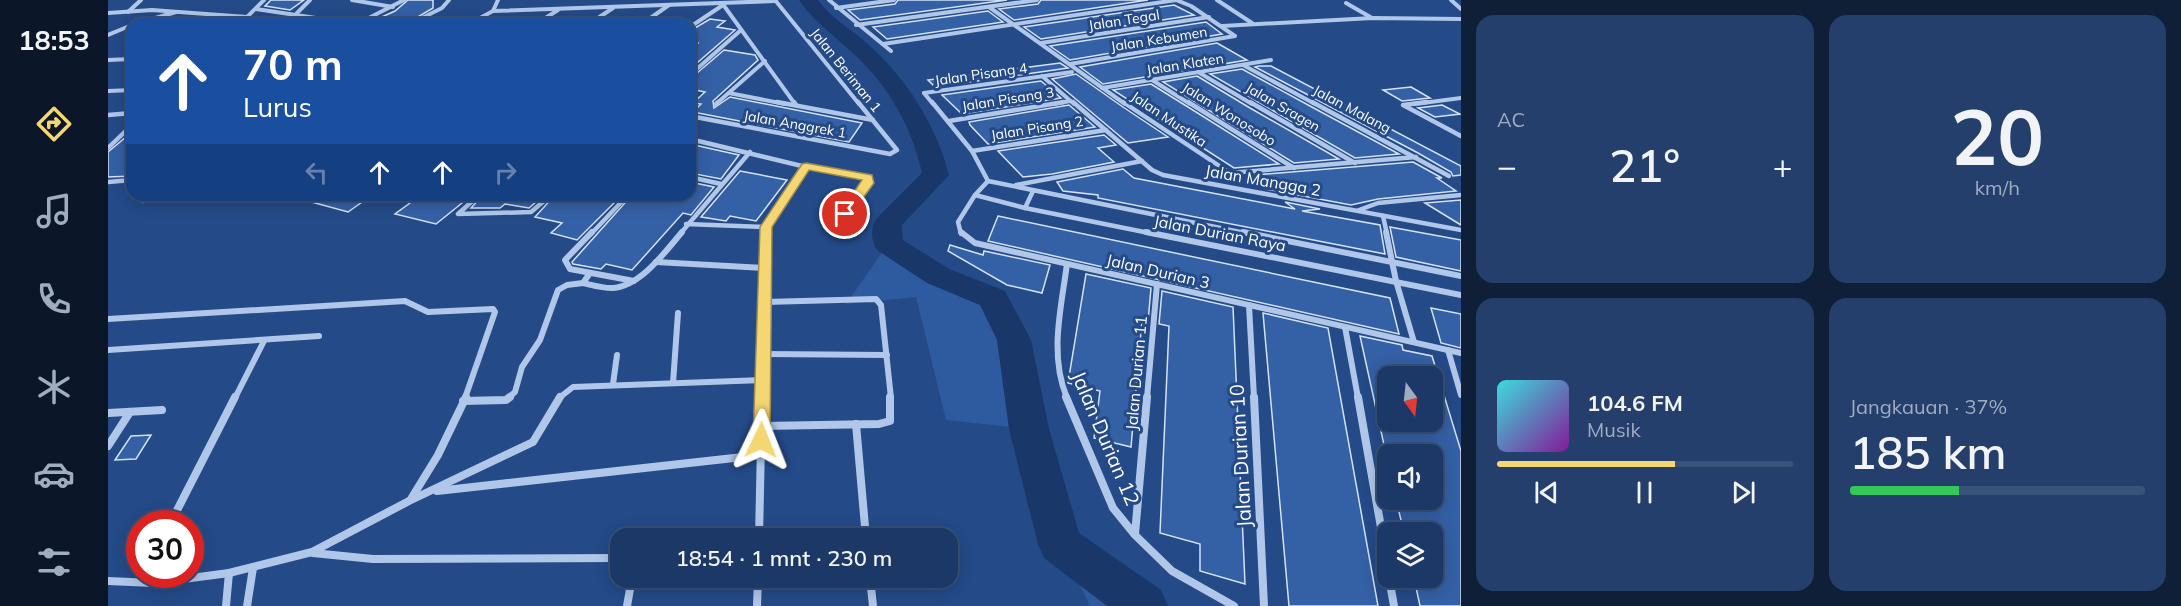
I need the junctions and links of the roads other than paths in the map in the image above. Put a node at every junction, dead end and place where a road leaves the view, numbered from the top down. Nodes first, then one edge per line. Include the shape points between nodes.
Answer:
1 (141, 0) edge
2 (264, 0) edge
3 (309, 0) edge
4 (352, 0) edge
5 (404, 0) edge
6 (449, 0) edge
7 (498, 0) edge
8 (830, 0) edge
9 (894, 0) edge
10 (1037, 0) edge
11 (1218, 0) edge
12 (1451, 0) edge
13 (775, 1) edge
14 (1181, 1) edge
15 (658, 3) edge
16 (1346, 3) dead end
17 (722, 4) junction
18 (669, 5) junction
19 (394, 7) junction
20 (615, 7) junction
21 (989, 7) junction
22 (836, 8) junction
23 (256, 9) junction
24 (560, 9) junction
25 (1461, 9) edge
26 (493, 11) junction
27 (127, 12) junction
28 (177, 12) junction
29 (108, 13) edge
30 (297, 13) junction
31 (247, 17) joint
32 (1209, 17) junction
33 (162, 18) edge
34 (324, 18) edge
35 (370, 18) edge
36 (422, 18) edge
37 (480, 18) edge
38 (546, 18) edge
39 (598, 18) edge
40 (651, 18) edge
41 (1373, 18) junction
42 (1461, 19) edge
43 (696, 23) edge
44 (1253, 24) junction
45 (856, 25) junction
46 (1015, 25) junction
47 (1225, 26) junction
48 (126, 27) edge
49 (741, 30) junction
50 (108, 35) edge
51 (1041, 43) junction
52 (883, 44) junction
53 (891, 51) dead end
54 (126, 59) edge
55 (108, 60) edge
56 (1271, 60) dead end
57 (765, 61) junction
58 (1070, 64) junction
59 (1244, 65) junction
60 (696, 70) edge
61 (1072, 72) dead end
62 (1198, 72) junction
63 (1042, 76) junction
64 (1152, 80) junction
65 (1102, 88) junction
66 (126, 90) edge
67 (108, 92) edge
68 (729, 93) junction
69 (1461, 98) edge
70 (1070, 101) junction
71 (716, 104) dead end
72 (796, 105) junction
73 (126, 114) edge
74 (108, 115) edge
75 (696, 117) edge
76 (874, 120) junction
77 (949, 121) junction
78 (1461, 128) edge
79 (1449, 129) junction
80 (1106, 130) junction
81 (126, 131) edge
82 (1461, 136) edge
83 (696, 140) edge
84 (108, 148) edge
85 (972, 151) junction
86 (750, 152) junction
87 (895, 153) joint
88 (1416, 157) junction
89 (1142, 161) junction
90 (1356, 163) junction
91 (806, 166) junction
92 (1294, 169) junction
93 (1449, 176) dead end
94 (696, 178) edge
95 (126, 180) edge
96 (988, 181) junction
97 (108, 182) edge
98 (721, 184) junction
99 (1012, 186) junction
100 (1033, 191) junction
101 (975, 195) junction
102 (1461, 195) edge
103 (472, 201) edge
104 (544, 201) edge
105 (622, 201) edge
106 (1025, 208) junction
107 (1358, 211) junction
108 (1383, 216) junction
109 (686, 224) junction
110 (766, 227) junction
111 (833, 230) dead end
112 (1461, 230) edge
113 (656, 262) junction
114 (1392, 262) junction
115 (1067, 264) junction
116 (764, 268) junction
117 (590, 273) junction
118 (1461, 276) edge
119 (634, 281) junction
120 (1396, 281) junction
121 (583, 283) junction
122 (1157, 284) junction
123 (1461, 294) edge
124 (765, 302) junction
125 (1249, 305) junction
126 (678, 314) dead end
127 (108, 319) edge
128 (1345, 327) junction
129 (319, 336) dead end
130 (264, 340) junction
131 (1414, 342) junction
132 (108, 350) edge
133 (1448, 350) junction
134 (1461, 353) edge
135 (764, 354) junction
136 (887, 355) junction
137 (617, 356) dead end
138 (763, 380) junction
139 (674, 383) junction
140 (613, 384) junction
141 (1461, 395) edge
142 (463, 401) junction
143 (162, 410) dead end
144 (130, 412) junction
145 (108, 413) edge
146 (856, 424) junction
147 (762, 426) junction
148 (108, 446) edge
149 (761, 454) junction
150 (429, 492) junction
151 (410, 501) junction
152 (177, 510) edge
153 (1380, 522) edge
154 (759, 528) edge
155 (866, 528) edge
156 (1135, 535) junction
157 (312, 552) junction
158 (610, 558) edge
159 (253, 568) junction
160 (229, 573) junction
161 (108, 582) edge
162 (630, 588) edge
163 (758, 588) edge
164 (871, 588) edge
165 (1391, 588) edge
166 (226, 606) edge
167 (248, 606) edge
168 (627, 606) edge
169 (757, 606) edge
170 (873, 606) edge
171 (1233, 606) edge
172 (1264, 606) edge
173 (1394, 606) edge

1 - 27 street
2 - 23 street
3 - 30 street
4 - 19 street
5 - 19 street
6 - 36 street
7 - 26 street
8 - 22 street
9 - 22 street
10 - 21 street
11 - 44 street
12 - 25 street
13 - 17 street
13 - 76 street, Jalan Beriman 1
14 - 32 street
14 - 46 street
15 - 18 street
15 - 20 street
16 - 41 street
17 - 18 street
17 - 43 street
17 - 49 street
18 - 40 street
19 - 35 street
20 - 24 street
20 - 39 street
21 - 45 street
21 - 46 street, Jalan Mustika
22 - 45 street
23 - 30 street
23 - 31 street
24 - 26 street
24 - 38 street
26 - 37 street
27 - 28 street
27 - 29 street
28 - 31 street
28 - 33 street
30 - 34 street
32 - 47 street
32 - 51 street, Jalan Tegal
41 - 42 street
41 - 44 street
44 - 47 street
45 - 52 street
46 - 51 street, Jalan Mustika
46 - 52 street
47 - 58 street, Jalan Kebumen via 1234,38
48 - 50 street
49 - 57 street
49 - 60 street
51 - 58 street, Jalan Mustika
52 - 53 street
54 - 55 street
56 - 59 street, Jalan Klaten
57 - 68 street
57 - 72 street
58 - 65 street, Jalan Mustika
59 - 62 street, Jalan Klaten
59 - 88 street, Jalan Malang
61 - 63 street, Jalan Pisang 4
62 - 64 street, Jalan Klaten
62 - 90 street, Jalan Sragen
63 - 70 street, Jalan Mangga 2
63 - 77 street, Jalan Pisang 4 via 924,93
64 - 65 street, Jalan Klaten
64 - 92 street, Jalan Wonosobo
65 - 92 street, Jalan Mustika via 1230,173
66 - 67 street
68 - 71 street
68 - 72 street
69 - 79 street via 1403,105
70 - 77 street, Jalan Pisang 3
70 - 80 street, Jalan Mangga 2
72 - 76 street
73 - 74 street
75 - 87 street, Jalan Anggrek 1
76 - 87 street, Jalan Beriman 1 via 897,150
77 - 85 street
78 - 79 street
79 - 82 street
80 - 85 street, Jalan Pisang 2
80 - 89 street, Jalan Mangga 2
81 - 84 street
83 - 86 street
85 - 96 street
86 - 91 street
86 - 98 street
88 - 90 street, Jalan Mustika
88 - 93 street, Jalan Malang
89 - 99 street
89 - 107 street, Jalan Mangga 2 via 1163,176
90 - 92 street, Jalan Mustika
91 - 110 street
91 - 111 street via 868,177 868,183
94 - 98 street
95 - 97 street
96 - 99 street, Jalan Durian Raya
96 - 101 street, Jalan Durian 3
98 - 109 street
99 - 100 street, Jalan Durian Raya
100 - 106 street
100 - 114 street, Jalan Durian Raya
101 - 106 street, Jalan Durian Raya
101 - 115 street, Jalan Durian 3 via 958,222 967,239
102 - 107 street via 1378,203
103 - 104 street via 459,215 531,212
105 - 117 street via 565,260 570,269
106 - 120 street, Jalan Durian Raya
107 - 108 street, Jalan Mangga 2
108 - 112 street, Jalan Mangga 2
108 - 114 street
109 - 110 street
109 - 113 street
110 - 116 street
113 - 116 street
113 - 119 street
114 - 118 street, Jalan Durian Raya
114 - 120 street
115 - 122 street, Jalan Durian 3
115 - 156 street, Jalan Durian 12 via 1056,352 1061,384 1113,508
116 - 124 street
117 - 119 street
117 - 121 street
119 - 121 street via 614,288
120 - 123 street, Jalan Durian Raya
120 - 131 street
121 - 142 street via 558,290 540,340 522,367 515,392 506,400
122 - 125 street, Jalan Durian 3
122 - 156 street, Jalan Durian 11
124 - 135 street
124 - 136 street via 876,299 881,305
125 - 128 street, Jalan Durian 3
125 - 172 street, Jalan Durian 10
126 - 139 street
127 - 142 street via 405,301 428,312 490,308 495,312 486,344
128 - 131 street, Jalan Durian 3
128 - 153 street
129 - 130 street
130 - 132 street
130 - 152 street
131 - 133 street, Jalan Durian 3
133 - 134 street, Jalan Durian 3
133 - 141 street
135 - 136 street
135 - 138 street
136 - 146 street via 890,421
137 - 140 street
138 - 139 street
138 - 147 street
139 - 140 street
140 - 150 street via 568,389 533,442
142 - 151 street via 439,458
143 - 144 street
144 - 145 street
144 - 148 street
146 - 147 street
146 - 155 street
147 - 149 street
149 - 150 street
149 - 154 street
150 - 151 street
151 - 157 street
156 - 171 street, Jalan Durian 12 via 1172,571
157 - 158 street via 373,559
157 - 159 street
159 - 160 street
159 - 167 street
160 - 161 street via 153,583
160 - 166 street
162 - 168 street
163 - 169 street
164 - 170 street
165 - 173 street

